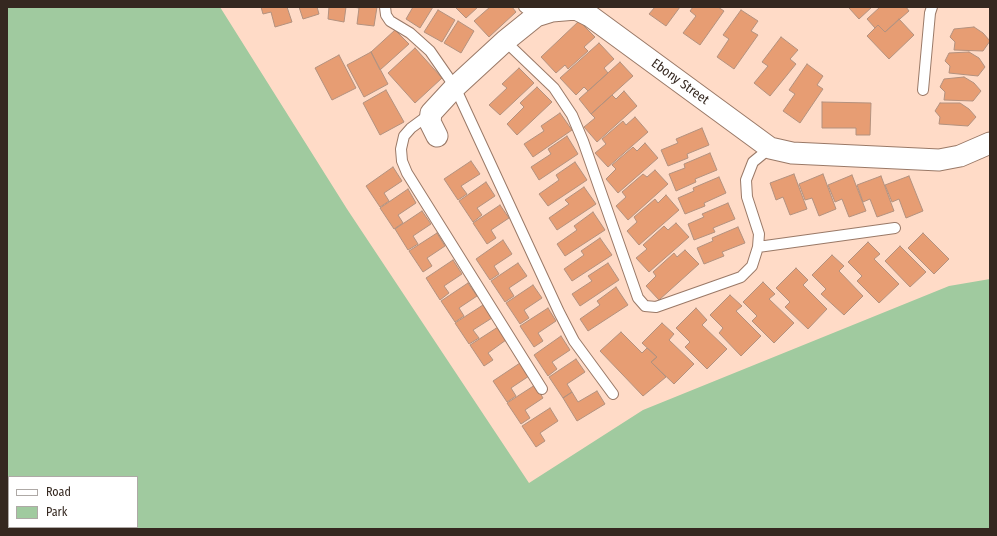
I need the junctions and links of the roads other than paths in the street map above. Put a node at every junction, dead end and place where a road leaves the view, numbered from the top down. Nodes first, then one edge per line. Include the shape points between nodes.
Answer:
1 (385, 7) edge
2 (932, 7) edge
3 (530, 12) edge
4 (505, 40) junction
5 (455, 87) junction
6 (923, 90) dead end
7 (431, 113) junction
8 (438, 136) dead end
9 (990, 143) edge
10 (770, 148) junction
11 (895, 228) dead end
12 (758, 247) junction
13 (542, 389) dead end
14 (613, 394) dead end

1 - 5 lane via 390,21 430,51
2 - 6 lane
3 - 4 street, Ebony Street
3 - 10 street, Ebony Street via 576,9 590,16
4 - 5 street, Ebony Street
4 - 12 lane via 554,88 572,115 638,298 645,306 656,307 741,277 752,266
5 - 7 street, Ebony Street
5 - 14 lane via 558,312 574,341
7 - 8 street via 430,122
7 - 13 lane via 404,136 402,162
9 - 10 street, Ebony Street via 960,156 939,160 792,153
10 - 12 lane via 753,162 746,180 747,197 759,234
11 - 12 lane

